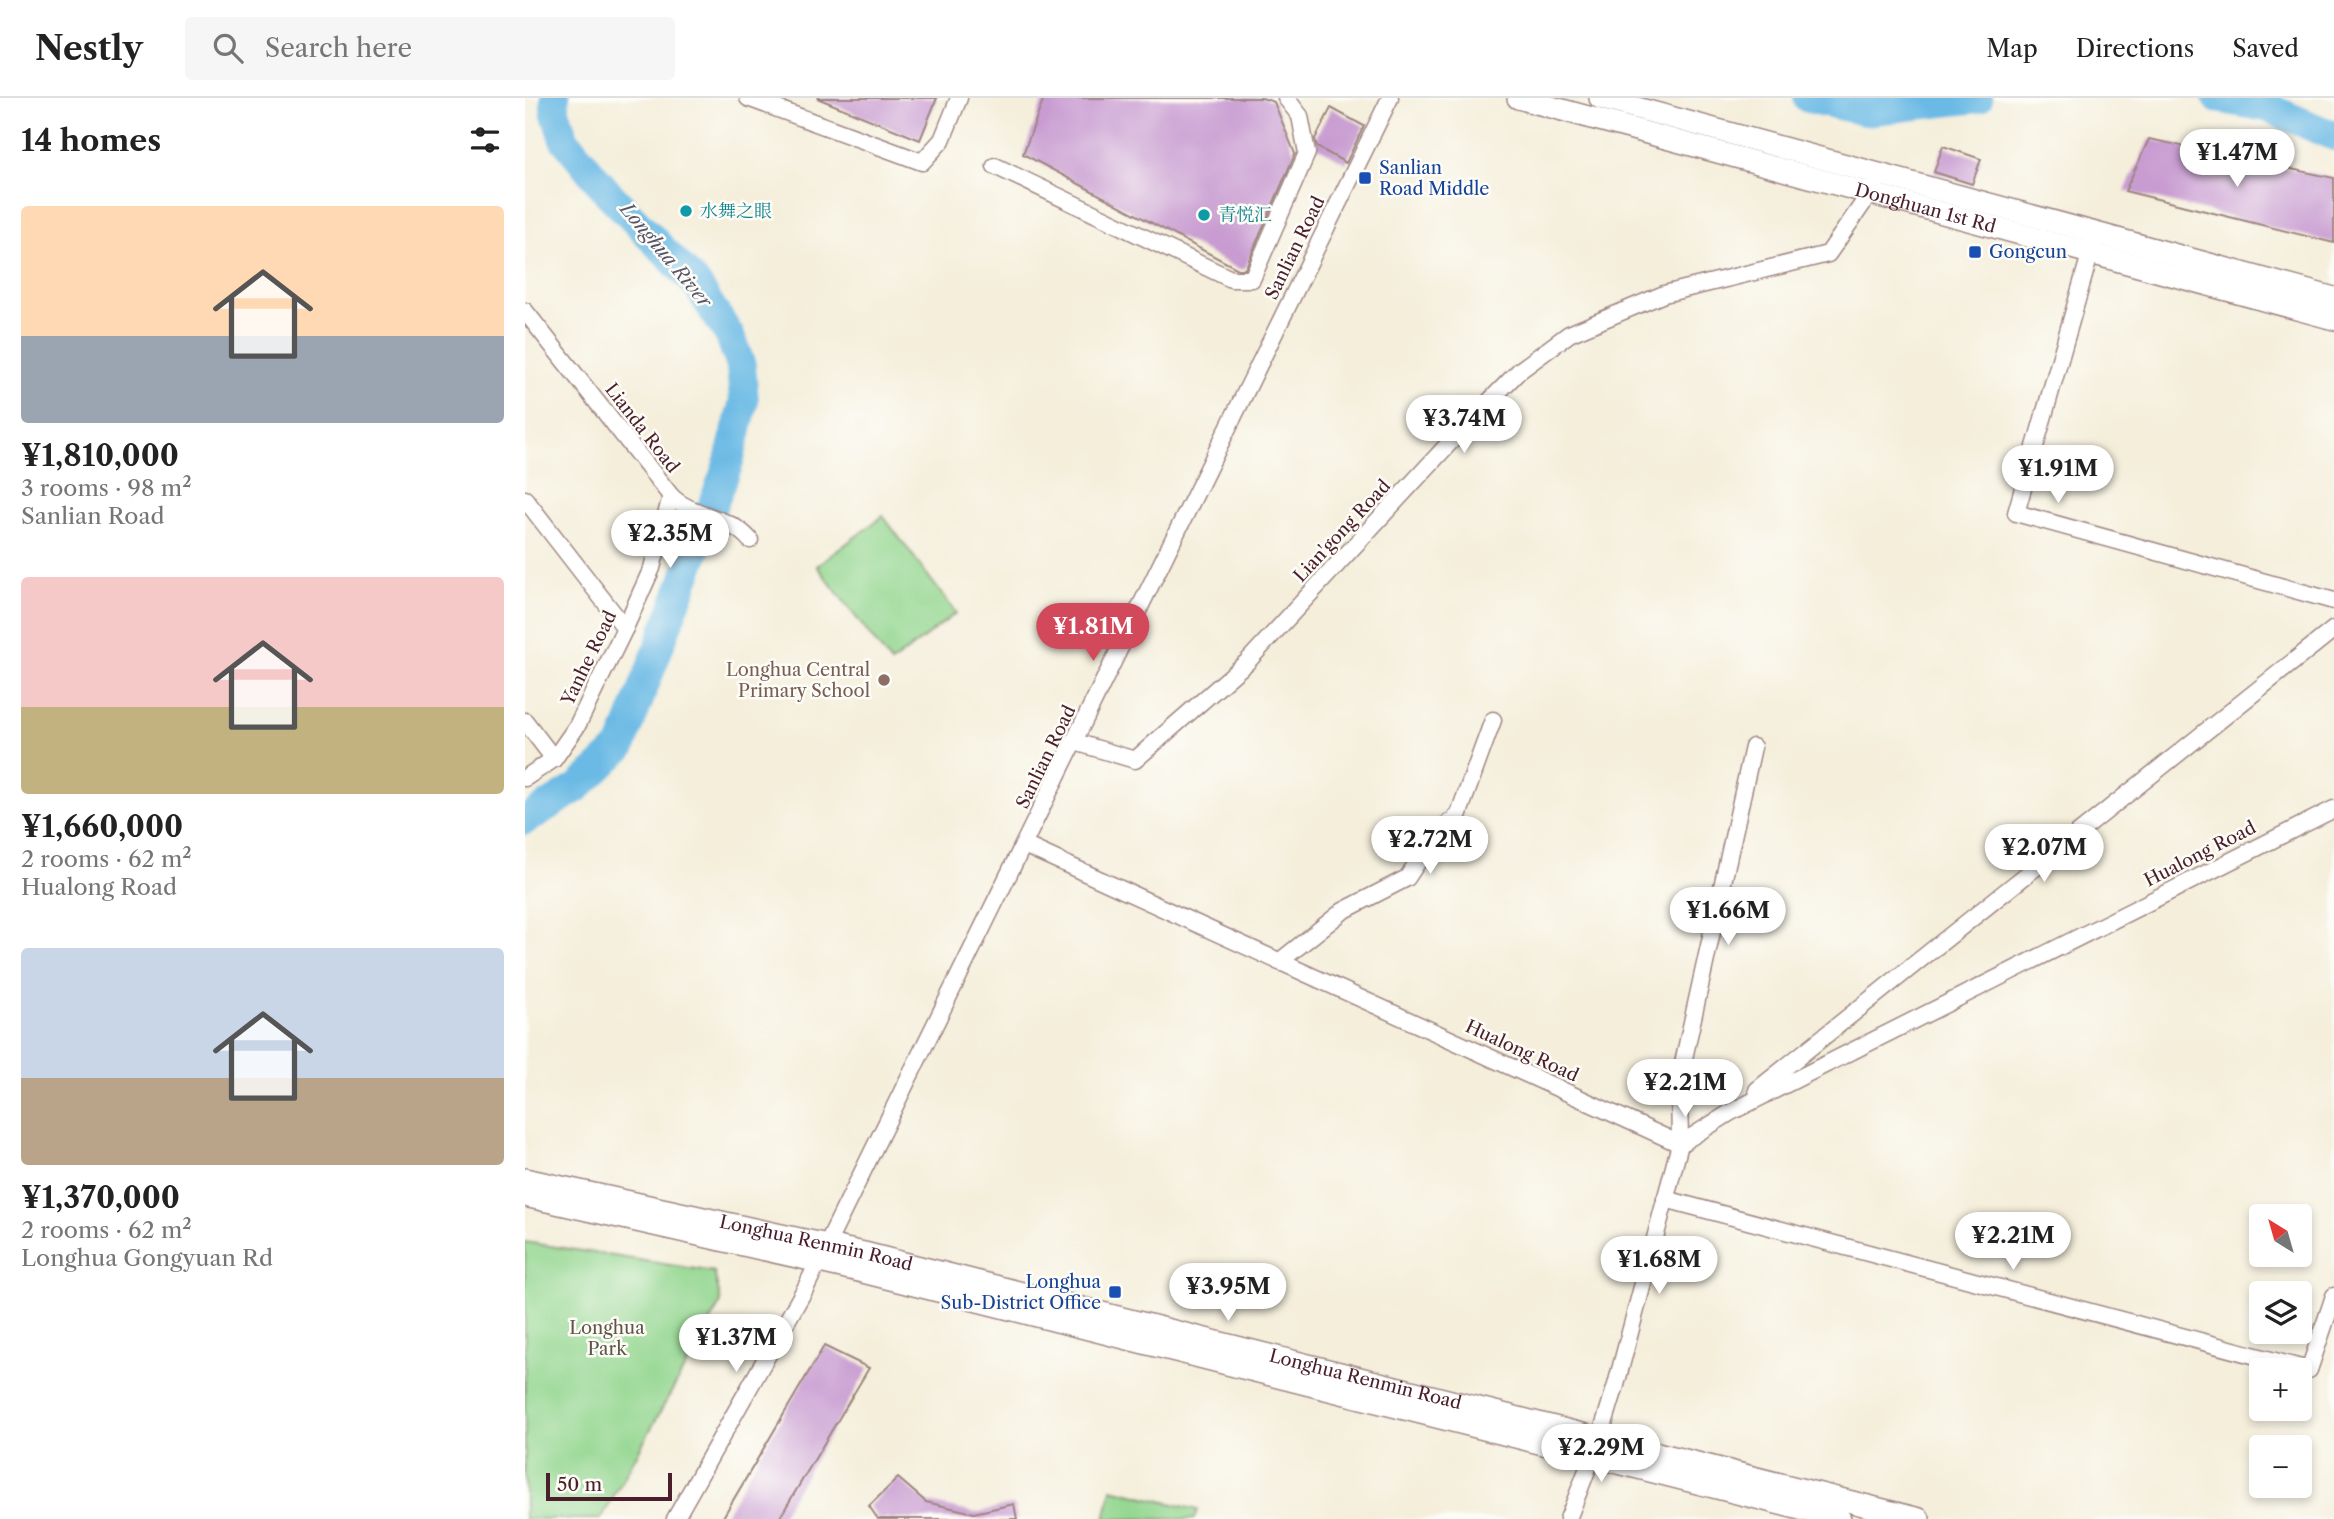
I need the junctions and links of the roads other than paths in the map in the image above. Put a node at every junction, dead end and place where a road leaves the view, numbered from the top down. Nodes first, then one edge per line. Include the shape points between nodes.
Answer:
1 (748, 98) edge
2 (960, 98) edge
3 (1286, 98) edge
4 (1390, 98) edge
5 (1518, 98) edge
6 (1600, 98) edge
7 (995, 166) dead end
8 (1876, 184) junction
9 (2094, 244) junction
10 (2334, 298) edge
11 (525, 311) edge
12 (2334, 319) edge
13 (671, 496) junction
14 (525, 499) edge
15 (750, 540) dead end
16 (2334, 601) edge
17 (625, 628) junction
18 (2334, 629) edge
19 (1493, 720) dead end
20 (525, 721) edge
21 (1075, 742) junction
22 (1753, 747) dead end
23 (554, 759) junction
24 (525, 778) edge
25 (2334, 808) edge
26 (1024, 845) junction
27 (1279, 962) junction
28 (1731, 1112) junction
29 (1680, 1144) junction
30 (525, 1179) edge
31 (525, 1196) edge
32 (1665, 1199) junction
33 (824, 1253) junction
34 (2334, 1296) edge
35 (1596, 1446) junction
36 (675, 1519) edge
37 (1569, 1519) edge
38 (1840, 1519) edge
39 (1919, 1519) edge

1 - 2 street via 922,162 942,140
3 - 7 street via 1300,116 1307,153 1252,279 1231,279
4 - 21 street, Sanlian Road
5 - 8 main road, Donghuan 1st Rd
6 - 8 main road, Donghuan 1st Rd
8 - 9 main road, Donghuan 1st Rd
8 - 21 street, Lian'gong Road via 1828,254 1664,293 1569,334 1519,371 1247,662 1135,760
9 - 10 main road, Donghuan 1st Rd
9 - 12 main road, Donghuan 1st Rd
9 - 16 street via 2016,513
11 - 13 street, Lianda Road
13 - 15 street, Lianda Road via 742,530
13 - 17 street, Yanhe Road via 652,568
14 - 17 street
17 - 23 street, Yanhe Road via 577,726
18 - 28 street
19 - 27 street via 1458,816 1438,831 1407,878 1343,911
20 - 23 street
21 - 26 street, Sanlian Road
22 - 29 street via 1679,1081
23 - 24 street, Yanhe Road
25 - 28 street, Hualong Road
26 - 27 street, Hualong Road
26 - 33 street, Sanlian Road
27 - 29 street, Hualong Road
28 - 29 street, Hualong Road
29 - 32 street
30 - 33 main road, Longhua Renmin Road
31 - 33 main road, Longhua Renmin Road
32 - 34 street via 2309,1370
32 - 35 street
33 - 35 main road, Longhua Renmin Road
33 - 36 street, Sanlian Road
35 - 37 street
35 - 38 main road, Longhua Renmin Road
35 - 39 main road, Longhua Renmin Road

